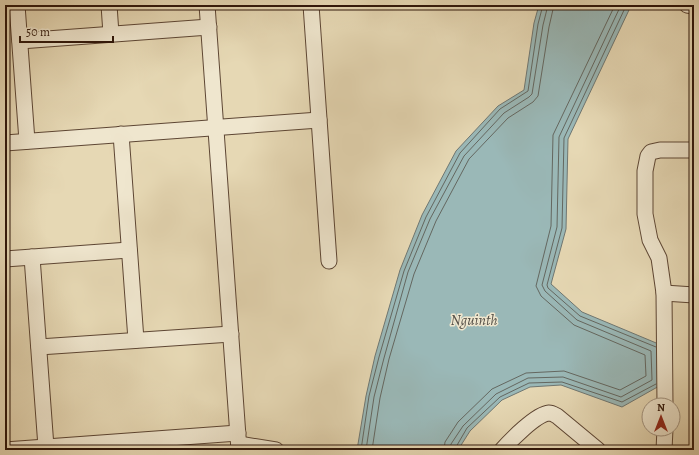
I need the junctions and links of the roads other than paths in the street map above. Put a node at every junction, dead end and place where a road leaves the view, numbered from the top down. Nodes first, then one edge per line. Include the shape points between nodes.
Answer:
1 (17, 5) edge
2 (109, 5) edge
3 (207, 5) edge
4 (311, 5) edge
5 (687, 5) edge
6 (694, 6) edge
7 (209, 27) junction
8 (111, 34) junction
9 (20, 40) junction
10 (319, 120) junction
11 (216, 128) junction
12 (121, 134) junction
13 (27, 141) junction
14 (5, 143) edge
15 (694, 150) edge
16 (129, 250) junction
17 (32, 257) junction
18 (5, 259) edge
19 (330, 261) dead end
20 (664, 293) junction
21 (694, 295) edge
22 (231, 334) junction
23 (136, 340) junction
24 (39, 347) junction
25 (665, 397) edge
26 (665, 437) edge
27 (239, 442) edge
28 (129, 445) edge
29 (46, 447) junction
30 (5, 450) edge
31 (276, 450) edge
32 (502, 450) edge
33 (598, 450) edge
34 (664, 450) edge

1 - 9 street
2 - 8 street
3 - 7 street
4 - 10 street
5 - 6 street
7 - 8 street
7 - 11 street
8 - 9 street
9 - 13 street
10 - 11 street
10 - 19 street
11 - 12 street
11 - 22 street
12 - 13 street
12 - 16 street
13 - 14 street
15 - 20 street via 660,150 651,152 648,156 645,172 645,214 650,240 659,258
16 - 17 street
16 - 23 street
17 - 18 street
17 - 24 street
20 - 21 street
20 - 25 street
22 - 23 street
22 - 27 street
23 - 24 street
24 - 29 street
26 - 34 street
27 - 28 street
27 - 31 street
28 - 29 street
29 - 30 street
32 - 33 street via 542,415 553,413

